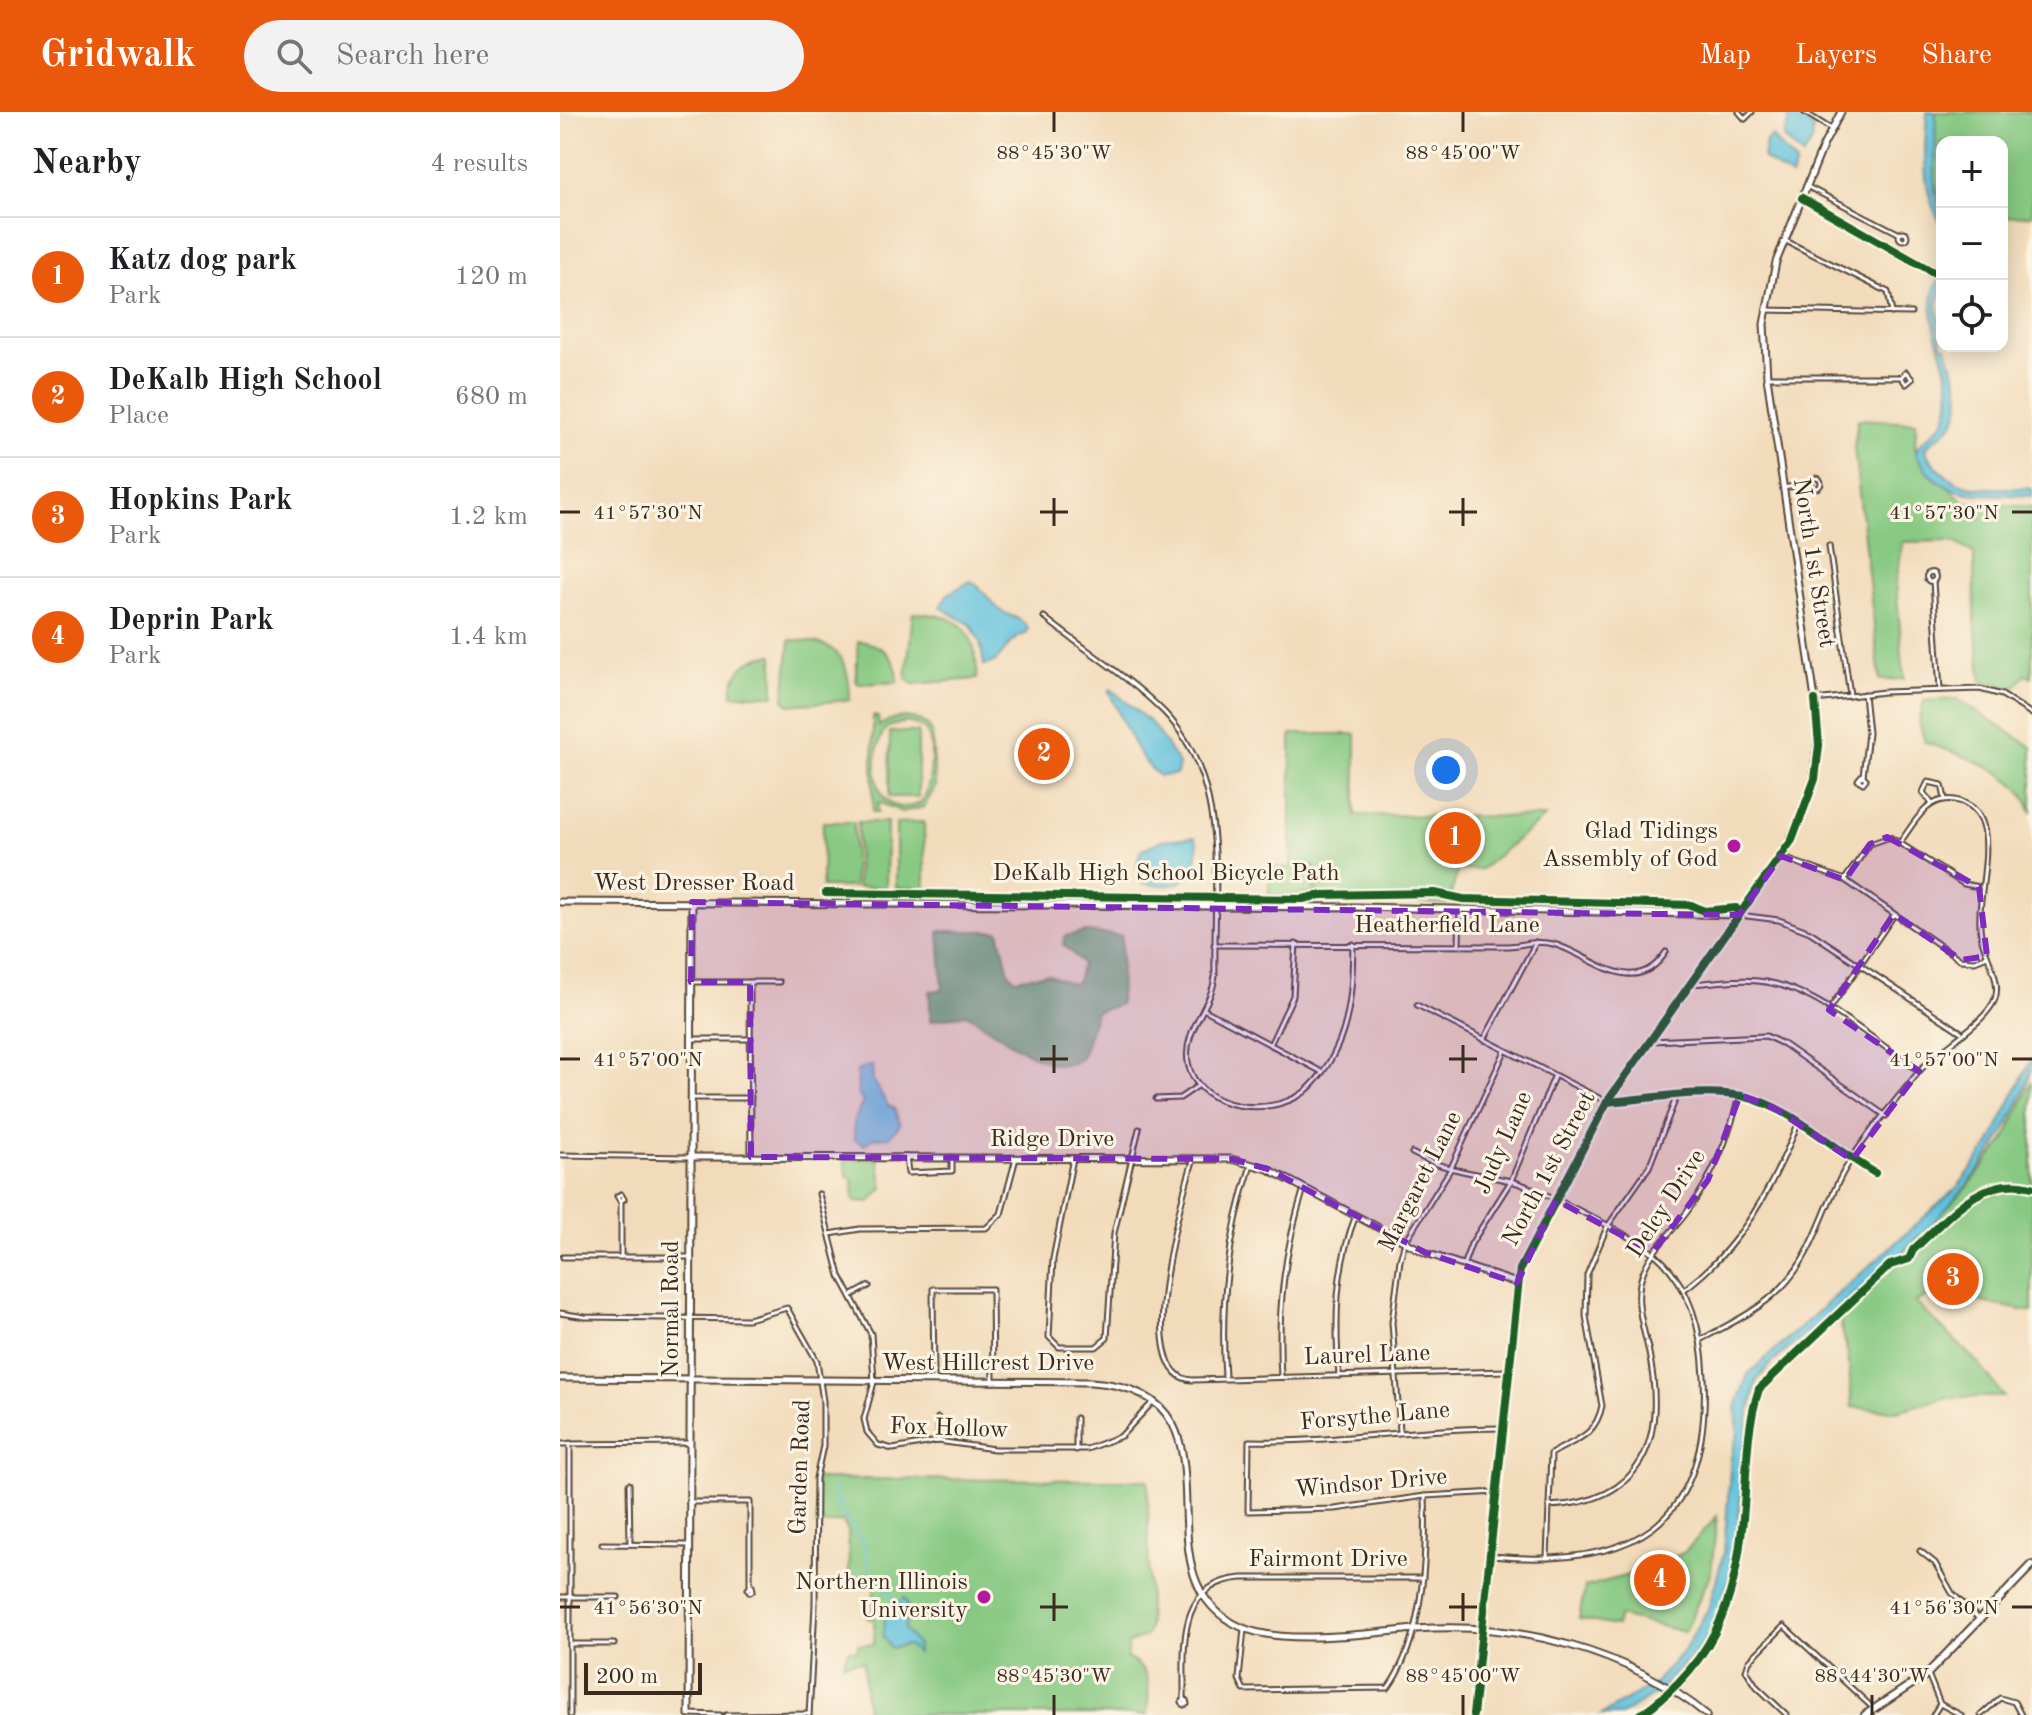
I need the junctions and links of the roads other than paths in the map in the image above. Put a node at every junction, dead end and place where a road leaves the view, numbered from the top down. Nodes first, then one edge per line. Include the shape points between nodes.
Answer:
1 (1739, 112) edge
2 (1752, 112) edge
3 (1804, 112) edge
4 (1841, 112) edge
5 (1831, 129) junction
6 (1806, 186) junction
7 (1900, 234) dead end
8 (1784, 239) junction
9 (1766, 310) junction
10 (1892, 313) junction
11 (1911, 313) dead end
12 (1767, 377) junction
13 (1901, 377) dead end
14 (1811, 483) dead end
15 (1783, 488) junction
16 (1829, 546) dead end
17 (1933, 581) dead end
18 (1044, 617) dead end
19 (1940, 690) junction
20 (1864, 694) junction
21 (1850, 695) junction
22 (1815, 700) junction
23 (2032, 714) edge
24 (1863, 776) dead end
25 (1945, 800) junction
26 (1932, 804) junction
27 (1901, 841) junction
28 (1781, 856) junction
29 (1845, 880) junction
30 (1979, 887) junction
31 (560, 902) edge
32 (692, 902) junction
33 (1213, 906) junction
34 (1460, 909) junction
35 (1739, 915) junction
36 (1894, 915) junction
37 (1536, 942) junction
38 (1296, 944) junction
39 (1353, 944) junction
40 (1214, 945) junction
41 (1459, 945) junction
42 (1666, 952) dead end
43 (1987, 956) junction
44 (1860, 966) junction
45 (691, 982) junction
46 (750, 982) junction
47 (779, 982) dead end
48 (1689, 984) junction
49 (1417, 1005) dead end
50 (1204, 1010) junction
51 (1829, 1010) junction
52 (1961, 1032) junction
53 (691, 1039) junction
54 (751, 1039) junction
55 (1484, 1040) junction
56 (1648, 1041) junction
57 (1270, 1045) junction
58 (1505, 1051) junction
59 (1919, 1071) junction
60 (1322, 1072) junction
61 (1554, 1077) junction
62 (1199, 1085) junction
63 (1739, 1096) junction
64 (691, 1098) junction
65 (751, 1098) junction
66 (1676, 1098) junction
67 (1156, 1099) dead end
68 (1607, 1102) junction
69 (1886, 1116) junction
70 (1798, 1124) junction
71 (1139, 1129) dead end
72 (1412, 1153) dead end
73 (560, 1155) edge
74 (690, 1157) junction
75 (751, 1157) junction
76 (906, 1157) junction
77 (952, 1157) junction
78 (1016, 1157) junction
79 (1073, 1158) junction
80 (1132, 1158) junction
81 (1194, 1158) junction
82 (1852, 1160) junction
83 (1252, 1163) junction
84 (1450, 1170) junction
85 (1875, 1173) dead end
86 (1511, 1181) junction
87 (1304, 1187) junction
88 (819, 1194) dead end
89 (1556, 1200) junction
90 (621, 1201) dead end
91 (1356, 1215) junction
92 (1607, 1227) junction
93 (830, 1234) junction
94 (1405, 1242) junction
95 (1653, 1252) junction
96 (563, 1257) dead end
97 (621, 1257) junction
98 (690, 1257) junction
99 (1463, 1266) junction
100 (1517, 1283) junction
101 (869, 1286) dead end
102 (1685, 1289) junction
103 (851, 1296) junction
104 (560, 1313) edge
105 (690, 1318) junction
106 (1700, 1340) junction
107 (1510, 1371) junction
108 (1395, 1373) junction
109 (1339, 1376) junction
110 (1225, 1377) junction
111 (1281, 1377) junction
112 (560, 1378) edge
113 (691, 1381) junction
114 (822, 1381) junction
115 (874, 1382) junction
116 (934, 1382) junction
117 (993, 1382) junction
118 (1152, 1403) junction
119 (938, 1418) dead end
120 (1076, 1418) dead end
121 (1505, 1428) junction
122 (1400, 1431) junction
123 (938, 1441) junction
124 (570, 1443) junction
125 (689, 1443) junction
126 (560, 1444) edge
127 (1076, 1450) junction
128 (629, 1484) dead end
129 (1497, 1492) junction
130 (1425, 1496) junction
131 (689, 1502) junction
132 (1549, 1506) junction
133 (1248, 1511) joint
134 (602, 1544) dead end
135 (630, 1544) junction
136 (689, 1545) junction
137 (1920, 1551) dead end
138 (1491, 1556) junction
139 (1547, 1558) junction
140 (2032, 1565) edge
141 (1423, 1578) junction
142 (750, 1586) dead end
143 (1201, 1594) junction
144 (560, 1597) edge
145 (569, 1597) junction
146 (618, 1597) dead end
147 (1981, 1621) junction
148 (1244, 1629) junction
149 (1413, 1629) junction
150 (1482, 1630) junction
151 (570, 1644) junction
152 (614, 1644) dead end
153 (1927, 1674) junction
154 (1184, 1700) dead end
155 (1940, 1704) junction
156 (1874, 1710) junction
157 (809, 1714) edge
158 (570, 1715) edge
159 (689, 1715) edge
160 (720, 1715) edge
161 (726, 1715) edge
162 (1473, 1715) edge
163 (1707, 1715) edge
164 (1787, 1715) edge
165 (1865, 1715) edge
166 (1933, 1715) edge
167 (1961, 1715) edge
168 (1981, 1715) edge
169 (2021, 1715) edge

1 - 2 street via 1745,119
3 - 5 street
4 - 5 street, North 1st Street
5 - 6 street, North 1st Street
6 - 7 street
6 - 8 street, North 1st Street
8 - 9 street, North 1st Street
8 - 10 street via 1888,292
9 - 10 street
9 - 12 street, North 1st Street
10 - 11 street
12 - 13 street
12 - 15 street, North 1st Street
14 - 15 street
15 - 22 street, North 1st Street
16 - 21 street
17 - 19 street
18 - 33 street via 1161,709 1192,751 1212,810
19 - 20 street
19 - 23 street via 1990,690
20 - 21 street
20 - 24 street via 1868,733
21 - 22 street
22 - 28 street, North 1st Street via 1815,779 1801,822
25 - 26 street
25 - 26 street via 1942,785 1928,782 1923,792
25 - 30 street via 1971,807 1986,827
26 - 27 street
27 - 29 street via 1874,841
27 - 30 street via 1964,884
28 - 29 street
28 - 35 street, North 1st Street
29 - 36 street
30 - 43 street via 1978,920
31 - 32 street, West Dresser Road
32 - 33 street, West Dresser Road
32 - 45 street, Normal Road
33 - 34 street, West Dresser Road
33 - 40 street
34 - 35 street, West Dresser Road
34 - 41 street
35 - 44 street via 1797,926
35 - 48 street, North 1st Street
36 - 43 street via 1961,960
36 - 44 street
37 - 41 street, Heatherfield Lane
37 - 42 street, Heatherfield Lane via 1626,974 1655,965
37 - 55 street
38 - 39 street, Heatherfield Lane
38 - 40 street, Heatherfield Lane
38 - 57 street via 1293,996
39 - 41 street, Heatherfield Lane
39 - 60 street via 1350,1014
40 - 50 street via 1214,983
43 - 52 street via 1996,980 1995,998
44 - 51 street
44 - 52 street
45 - 46 street
45 - 53 street, Normal Road
46 - 47 street
46 - 54 street
48 - 51 street via 1763,981 1794,989
48 - 56 street, North 1st Street
49 - 55 street
50 - 57 street
50 - 62 street via 1187,1052
51 - 59 street
52 - 59 street
53 - 54 street
53 - 64 street, Normal Road
54 - 65 street
55 - 58 street
56 - 68 street, North 1st Street
56 - 69 street via 1771,1038
57 - 60 street
58 - 61 street
58 - 84 street, Margaret Lane
59 - 69 street
60 - 62 street via 1298,1097 1269,1107 1230,1102
61 - 68 street
61 - 86 street, Judy Lane
62 - 67 street via 1180,1098
63 - 66 street
63 - 70 street via 1766,1104
63 - 95 street, Delcy Drive via 1708,1180
64 - 65 street
64 - 74 street, Normal Road
65 - 75 street
66 - 68 street
66 - 92 street via 1649,1167
68 - 89 street, North 1st Street
69 - 82 street
70 - 82 street
70 - 102 street via 1754,1215 1722,1256
71 - 80 street
72 - 84 street
73 - 74 street, Ridge Drive
74 - 75 street, Ridge Drive
74 - 98 street, Normal Road
75 - 76 street, Ridge Drive
76 - 77 street, Ridge Drive
76 - 77 street via 906,1172 948,1174
77 - 78 street, Ridge Drive
78 - 79 street, Ridge Drive
78 - 93 street via 1001,1214 986,1228
79 - 80 street, Ridge Drive
79 - 80 street via 1051,1285 1049,1337 1059,1347 1103,1344 1107,1338 1114,1233
80 - 81 street, Ridge Drive
81 - 83 street, Ridge Drive
81 - 110 street, Laurel Lane via 1167,1266 1166,1362 1184,1380
82 - 85 street
82 - 106 street via 1788,1281 1757,1308
83 - 87 street, Ridge Drive
83 - 110 street via 1224,1277
84 - 86 street
84 - 94 street, Margaret Lane
86 - 89 street
86 - 99 street, Judy Lane
87 - 91 street, Ridge Drive
87 - 111 street via 1280,1292
88 - 93 street, Fox Hollow
89 - 92 street
89 - 100 street, North 1st Street
90 - 97 street
91 - 94 street, Ridge Drive
91 - 109 street via 1336,1297
92 - 95 street
92 - 132 street via 1591,1261 1585,1300 1601,1411 1586,1437 1551,1454
93 - 103 street, Fox Hollow
94 - 99 street, Ridge Drive
94 - 108 street, Margaret Lane via 1392,1306
95 - 102 street
95 - 132 street, Delcy Drive via 1638,1300 1651,1372 1649,1447 1640,1467 1619,1488 1583,1502
96 - 97 street
97 - 98 street
98 - 105 street, Normal Road
99 - 100 street, Ridge Drive
100 - 107 street, North 1st Street
101 - 103 street
102 - 106 street
103 - 115 street, Fox Hollow via 871,1334
104 - 105 street
105 - 113 street, Normal Road
105 - 114 street, Garden Road via 758,1318 787,1308 812,1350
106 - 139 street via 1704,1441 1682,1497 1661,1521 1632,1540 1589,1554
107 - 108 street, Laurel Lane
107 - 121 street, North 1st Street
108 - 109 street, Laurel Lane
108 - 122 street, Margaret Lane
109 - 111 street, Laurel Lane
110 - 111 street, Laurel Lane
112 - 113 street, West Hillcrest Drive
113 - 114 street, West Hillcrest Drive
113 - 125 street, Normal Road
114 - 115 street, West Hillcrest Drive
114 - 157 street, Garden Road
115 - 116 street, West Hillcrest Drive
115 - 123 street, Fox Hollow via 864,1419 874,1442 893,1449
116 - 117 street, West Hillcrest Drive
116 - 117 street via 933,1289 992,1289
117 - 118 street, West Hillcrest Drive via 1108,1384
118 - 127 street, Fox Hollow via 1121,1436
118 - 143 street, West Hillcrest Drive via 1171,1424 1183,1451 1187,1555
119 - 123 street
120 - 127 street
121 - 122 street, Forsythe Lane
121 - 129 street, North 1st Street
122 - 133 street, Forsythe Lane via 1333,1441 1249,1441
123 - 127 street, Fox Hollow via 994,1449
124 - 125 street
124 - 126 street
124 - 145 street
125 - 131 street, Normal Road
128 - 135 street
129 - 130 street, Windsor Drive
129 - 138 street, North 1st Street
130 - 133 street, Windsor Drive via 1335,1509
130 - 141 street
131 - 136 street, Normal Road
131 - 142 street via 750,1502
132 - 139 street
134 - 135 street
135 - 136 street
136 - 159 street, Normal Road
137 - 147 street
138 - 139 street
138 - 150 street, North 1st Street
140 - 147 main road
141 - 143 street, Fairmont Drive via 1233,1579
141 - 149 street
143 - 148 street, West Hillcrest Drive via 1220,1615
143 - 154 street via 1187,1622
144 - 145 street
145 - 146 street
145 - 151 street
147 - 153 main road
148 - 149 street, West Hillcrest Drive via 1278,1635 1368,1635
148 - 149 street via 1239,1679 1248,1691 1386,1690
149 - 150 street, West Hillcrest Drive
150 - 162 street, North 1st Street
150 - 163 street, West Hillcrest Drive via 1592,1652
151 - 152 street
151 - 158 street
153 - 155 street
153 - 156 main road
155 - 166 street
155 - 167 street
156 - 164 street via 1782,1626 1746,1670
156 - 165 main road
157 - 161 street
159 - 160 street
168 - 169 street via 2000,1698 2014,1702

